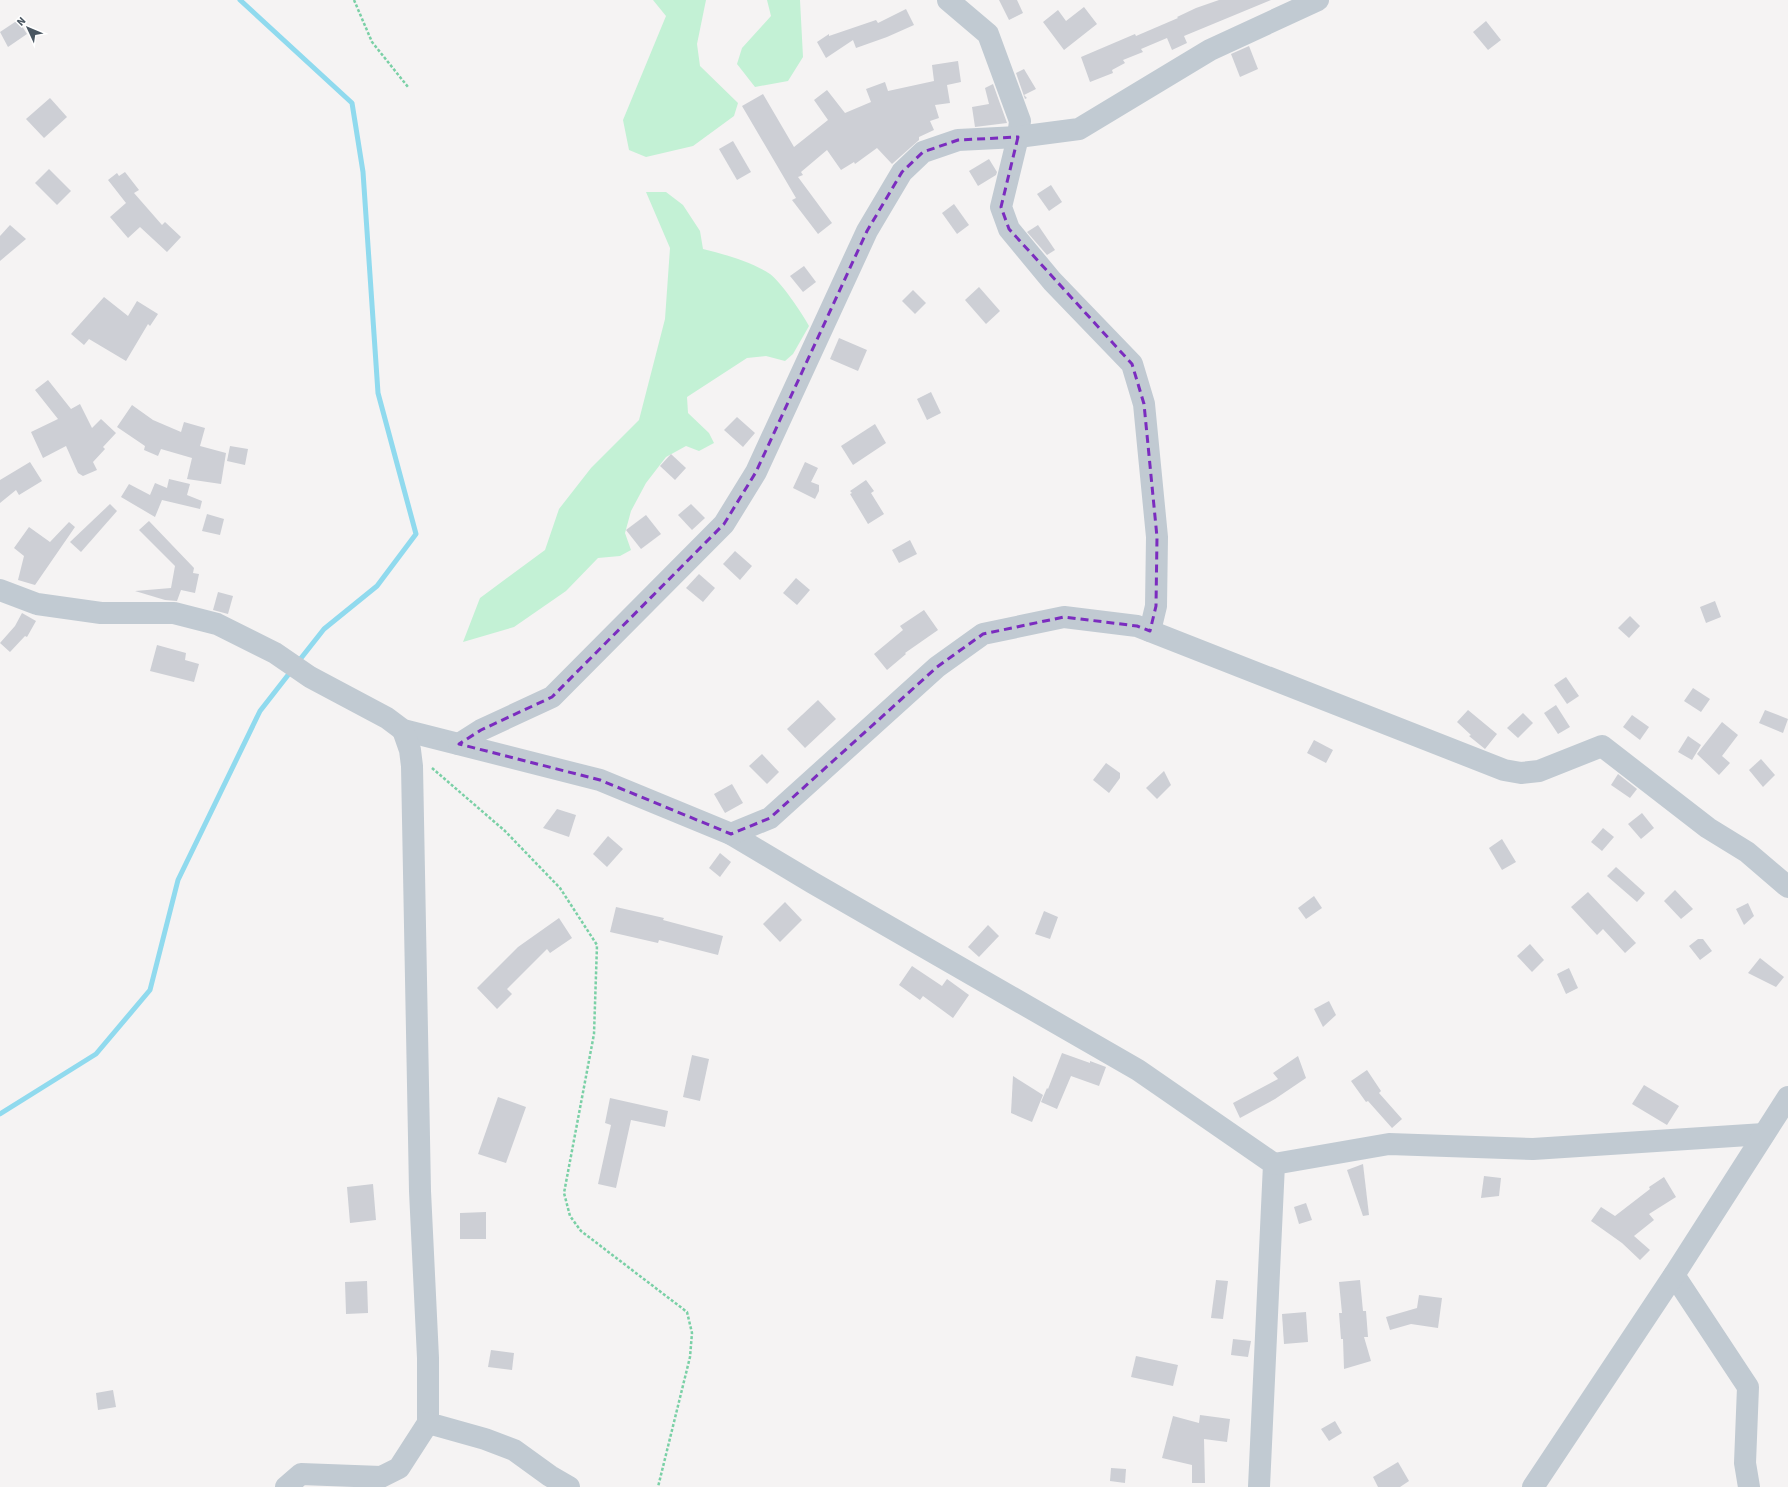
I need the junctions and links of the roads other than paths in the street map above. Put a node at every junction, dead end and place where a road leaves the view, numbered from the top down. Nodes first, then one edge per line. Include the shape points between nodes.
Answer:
1 (948, 0) edge
2 (1318, 0) edge
3 (1018, 137) junction
4 (0, 576) edge
5 (6, 593) edge
6 (1150, 631) junction
7 (406, 740) junction
8 (459, 744) junction
9 (731, 834) junction
10 (1788, 887) edge
11 (1788, 1097) edge
12 (1764, 1134) junction
13 (1274, 1164) junction
14 (1674, 1275) junction
15 (428, 1423) junction
16 (286, 1487) edge
17 (569, 1487) edge
18 (1259, 1487) edge
19 (1533, 1487) edge
20 (1749, 1487) edge

1 - 3 street via 988,34 1020,121
2 - 3 street via 1210,50 1079,129
3 - 6 street via 1001,207 1009,229 1052,280 1132,364 1144,404 1157,537 1156,606
3 - 8 street via 958,140 923,152 902,172 867,231 756,472 724,524 552,697 481,730
4 - 5 street
5 - 7 street via 37,604 101,613 174,612 217,624 275,653 310,677 387,718
6 - 9 street via 1137,626 1064,617 983,634 936,667 770,818
6 - 10 street via 1504,770 1521,773 1539,771 1602,746 1708,828 1747,852
7 - 8 street
7 - 15 street via 412,782 420,1191 428,1358
8 - 9 street via 600,780
9 - 13 street via 1138,1070
11 - 12 street
12 - 13 street via 1533,1149 1389,1144
12 - 14 street
13 - 18 street
14 - 19 street
14 - 20 street via 1748,1387 1745,1463
15 - 16 street via 399,1468 380,1477 301,1474
15 - 17 street via 514,1450

